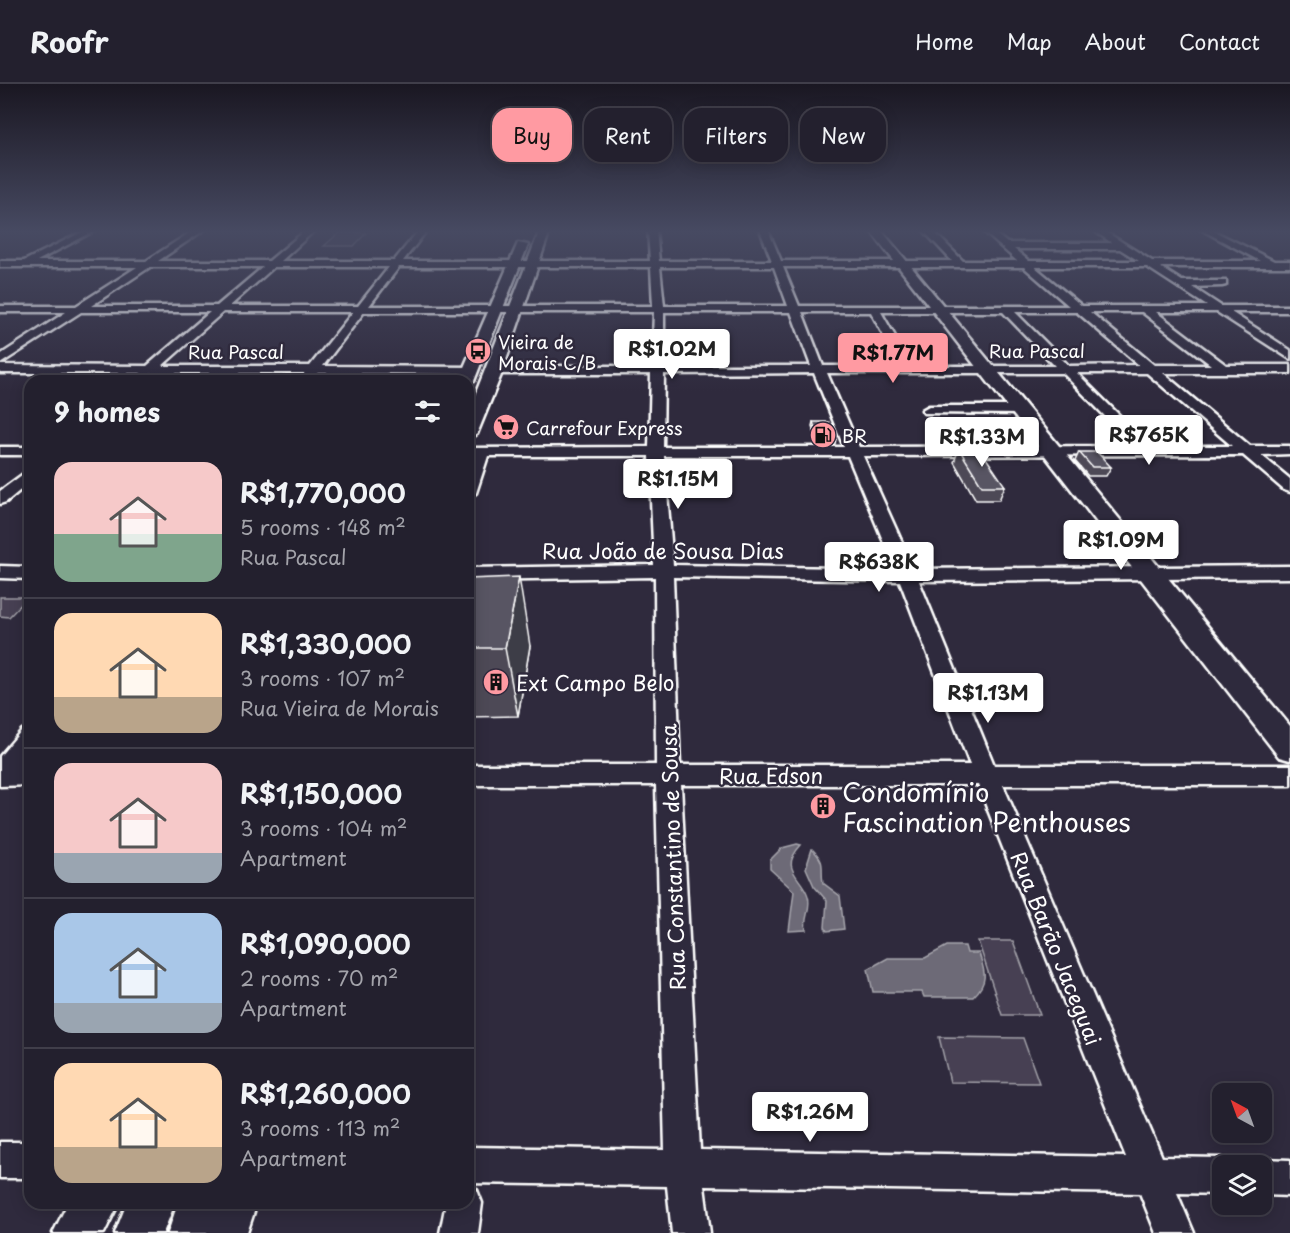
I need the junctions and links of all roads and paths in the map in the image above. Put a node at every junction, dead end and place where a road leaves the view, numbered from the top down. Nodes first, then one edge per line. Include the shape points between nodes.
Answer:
1 (117, 284) edge
2 (250, 284) edge
3 (381, 284) edge
4 (505, 284) edge
5 (525, 284) edge
6 (657, 284) edge
7 (784, 284) edge
8 (919, 284) edge
9 (1050, 284) edge
10 (1181, 284) joint
11 (1222, 284) dead end
12 (0, 309) edge
13 (78, 309) junction
14 (220, 309) junction
15 (360, 309) junction
16 (495, 309) junction
17 (517, 309) junction
18 (658, 309) junction
19 (795, 309) junction
20 (939, 309) junction
21 (1006, 309) junction
22 (1080, 309) junction
23 (1145, 309) junction
24 (1219, 309) junction
25 (1290, 309) edge
26 (876, 313) dead end
27 (1290, 355) edge
28 (0, 360) edge
29 (657, 368) junction
30 (818, 368) junction
31 (907, 368) junction
32 (986, 368) junction
33 (1067, 368) junction
34 (1150, 368) junction
35 (1222, 368) junction
36 (0, 369) edge
37 (150, 369) junction
38 (314, 369) junction
39 (1290, 369) edge
40 (495, 370) junction
41 (144, 375) edge
42 (310, 375) edge
43 (469, 375) edge
44 (929, 410) dead end
45 (1019, 410) junction
46 (474, 420) edge
47 (1051, 450) junction
48 (1146, 450) junction
49 (1246, 450) junction
50 (1290, 450) edge
51 (0, 451) edge
52 (24, 451) edge
53 (855, 451) junction
54 (475, 452) edge
55 (656, 452) junction
56 (24, 479) edge
57 (1290, 487) edge
58 (0, 499) edge
59 (664, 571) junction
60 (0, 572) edge
61 (1290, 572) edge
62 (24, 573) edge
63 (1149, 573) junction
64 (474, 574) edge
65 (907, 575) junction
66 (24, 744) edge
67 (1290, 748) edge
68 (0, 775) edge
69 (474, 775) edge
70 (668, 775) junction
71 (986, 775) junction
72 (1290, 775) edge
73 (24, 776) edge
74 (0, 1160) edge
75 (24, 1160) edge
76 (683, 1168) junction
77 (474, 1169) edge
78 (1212, 1176) edge
79 (1152, 1177) junction
80 (1272, 1177) edge
81 (1290, 1178) edge
82 (91, 1209) edge
83 (149, 1209) edge
84 (200, 1209) edge
85 (231, 1209) edge
86 (463, 1209) edge
87 (77, 1233) edge
88 (139, 1233) edge
89 (192, 1233) edge
90 (223, 1233) edge
91 (459, 1233) edge
92 (691, 1233) edge
93 (1175, 1233) edge

1 - 13 street
2 - 14 street
3 - 15 street
4 - 16 main road
5 - 17 main road
6 - 18 street, Rua Constantino de Sousa
7 - 19 street, Rua Barão Jaceguai
8 - 20 main road
9 - 22 street
10 - 11 street
10 - 24 street
12 - 13 street
13 - 14 street
13 - 28 street
14 - 15 street
14 - 37 street
15 - 16 street
15 - 38 street
16 - 17 street
16 - 43 main road
17 - 18 street
17 - 40 main road
18 - 19 street
18 - 29 street, Rua Constantino de Sousa
19 - 20 street
19 - 30 street, Rua Barão Jaceguai
20 - 21 street
20 - 32 main road
21 - 22 street
21 - 33 street
22 - 23 street
22 - 34 street
23 - 24 street
23 - 35 street
24 - 25 street
24 - 27 street
26 - 31 street
29 - 30 street, Rua Pascal
29 - 40 street, Rua Pascal
29 - 55 street, Rua Constantino de Sousa
30 - 31 street, Rua Pascal
30 - 53 street, Rua Barão Jaceguai
31 - 32 street, Rua Pascal
32 - 33 street, Rua Pascal
32 - 45 main road
33 - 34 street, Rua Pascal
33 - 48 street
34 - 35 street, Rua Pascal
34 - 49 street
35 - 39 street, Rua Pascal
36 - 37 street, Rua Pascal
37 - 38 street, Rua Pascal
37 - 41 street
38 - 42 street
38 - 43 street, Rua Pascal
40 - 46 main road
44 - 45 street
45 - 47 main road
47 - 48 street
47 - 53 street
47 - 63 main road
48 - 49 street
49 - 50 street
49 - 57 street
51 - 52 street
53 - 55 street
53 - 65 street, Rua Barão Jaceguai
54 - 55 street
55 - 59 street, Rua Constantino de Sousa
56 - 58 street
59 - 64 street, Rua João de Sousa Dias
59 - 65 street, Rua João de Sousa Dias
59 - 70 street, Rua Constantino de Sousa
60 - 62 street
61 - 63 street, Rua João de Sousa Dias
63 - 65 street, Rua João de Sousa Dias
63 - 67 main road
65 - 71 street, Rua Barão Jaceguai
66 - 68 street
68 - 73 street
69 - 70 street, Rua Edson
70 - 71 street, Rua Edson
70 - 76 street, Rua Constantino de Sousa
71 - 72 street, Rua Edson
71 - 79 street, Rua Barão Jaceguai
74 - 75 street
76 - 77 street
76 - 79 street
76 - 92 street, Rua Constantino de Sousa
78 - 79 street
79 - 93 street, Rua Barão Jaceguai
80 - 81 street
82 - 87 main road
83 - 88 main road
84 - 89 main road
85 - 90 main road
86 - 91 street

